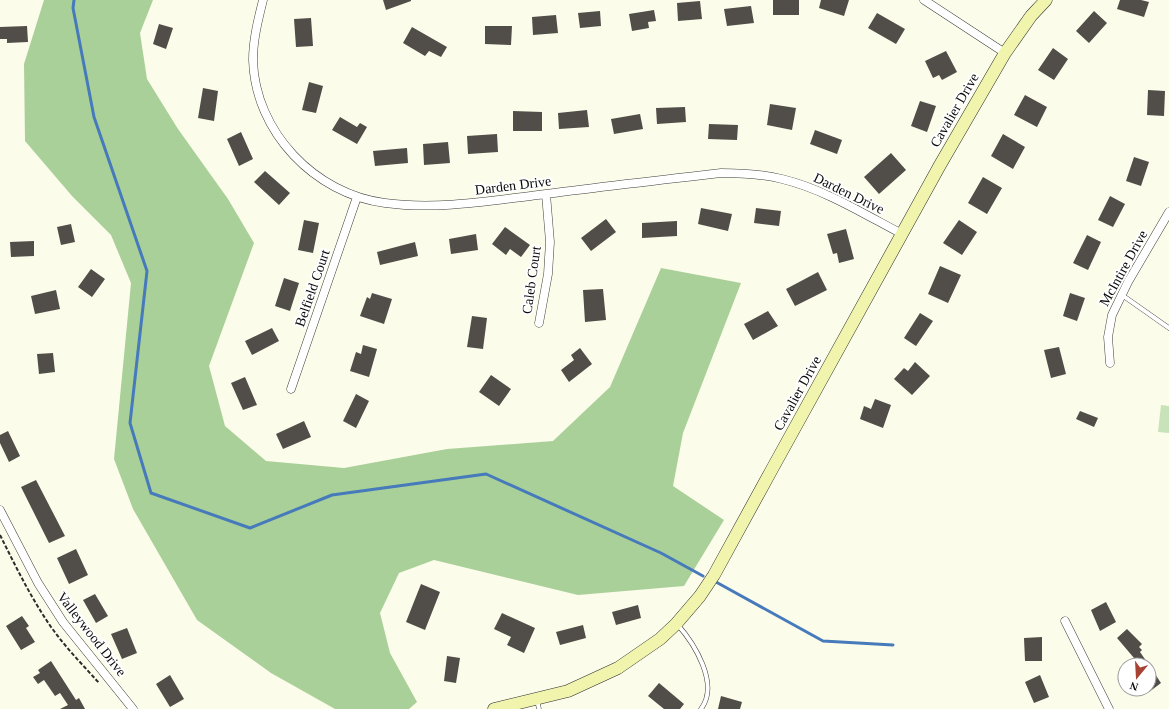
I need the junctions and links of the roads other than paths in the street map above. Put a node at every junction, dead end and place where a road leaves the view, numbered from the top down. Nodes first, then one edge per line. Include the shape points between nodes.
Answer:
1 (263, 0) edge
2 (924, 0) edge
3 (1046, 0) edge
4 (1005, 53) junction
5 (546, 194) junction
6 (357, 197) junction
7 (1169, 212) edge
8 (902, 234) junction
9 (1122, 295) junction
10 (539, 323) dead end
11 (1169, 328) edge
12 (1110, 363) dead end
13 (291, 389) dead end
14 (0, 510) edge
15 (1065, 621) dead end
16 (676, 624) junction
17 (538, 704) edge
18 (133, 709) edge
19 (494, 709) edge
20 (701, 709) edge
21 (1109, 709) edge

1 - 6 street, Darden Drive via 253,41 253,62 259,98 266,117 277,137 300,162 319,177
2 - 4 street
3 - 4 street, Cavalier Drive via 1030,16
4 - 8 street, Cavalier Drive
5 - 6 street, Darden Drive via 425,205 386,203
5 - 8 street, Darden Drive via 721,173 765,175 811,188
5 - 10 street, Caleb Court via 550,242 548,274
6 - 13 street, Belfield Court
7 - 9 street, McIntire Drive
8 - 16 street, Cavalier Drive via 714,575
9 - 11 lane
9 - 12 street, McIntire Drive via 1109,326
14 - 18 street, Valleywood Drive via 38,583 63,622
15 - 21 street
16 - 17 street, Cavalier Drive via 640,654 618,668
16 - 20 lane via 687,636 703,665 708,689 707,698
17 - 19 street, Cavalier Drive

